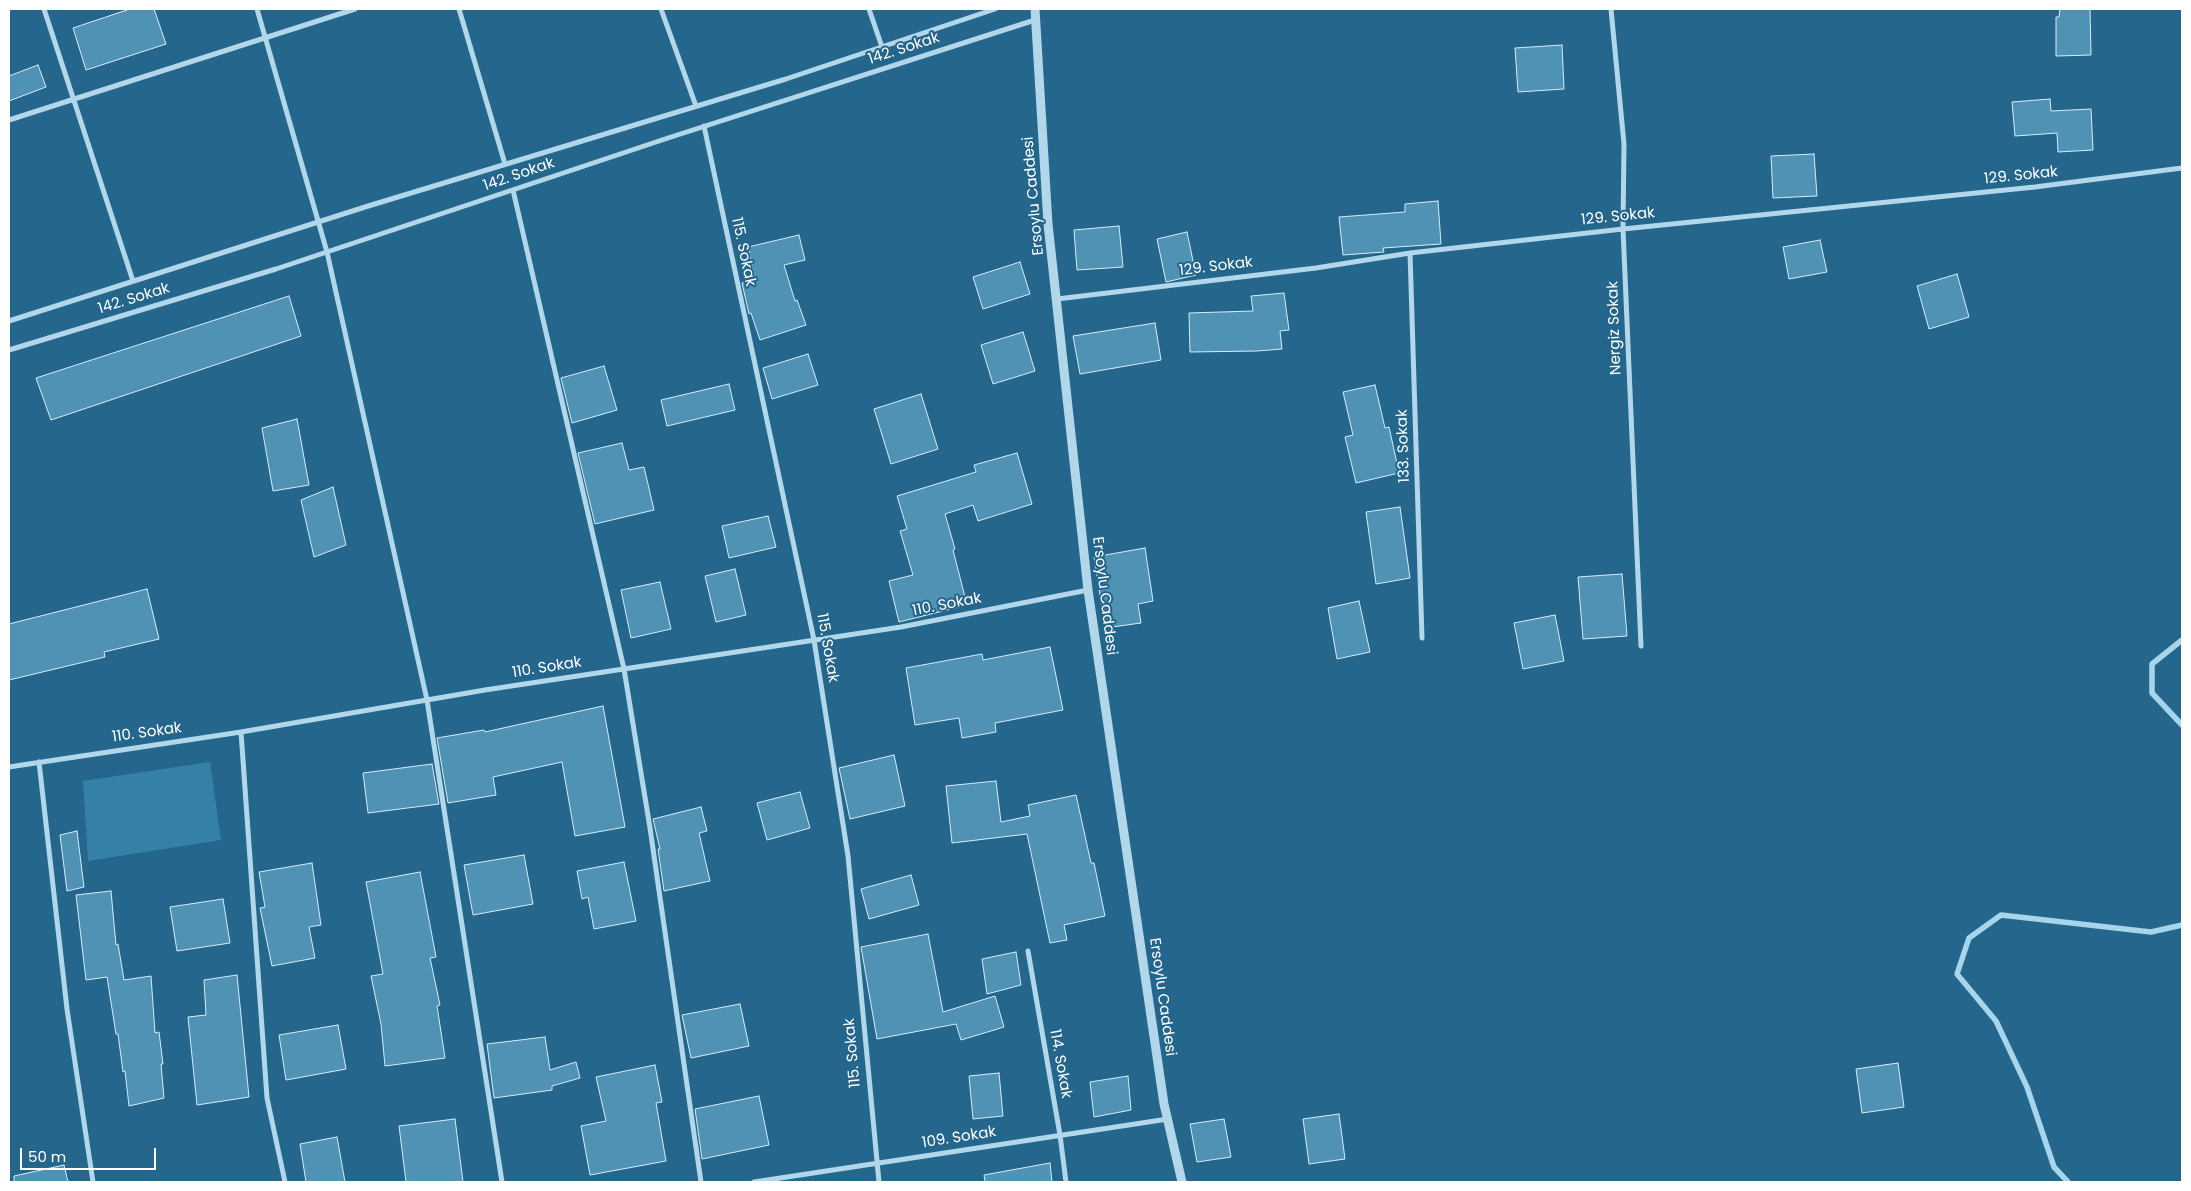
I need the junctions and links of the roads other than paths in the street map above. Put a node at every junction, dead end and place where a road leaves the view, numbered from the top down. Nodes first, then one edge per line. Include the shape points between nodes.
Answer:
1 (44, 9) edge
2 (257, 9) edge
3 (355, 9) edge
4 (458, 9) edge
5 (661, 9) edge
6 (869, 9) edge
7 (995, 9) edge
8 (1035, 9) edge
9 (1611, 9) edge
10 (1035, 20) junction
11 (266, 37) junction
12 (882, 47) junction
13 (74, 99) junction
14 (696, 106) junction
15 (9, 120) edge
16 (704, 126) junction
17 (505, 164) junction
18 (2182, 168) edge
19 (513, 190) junction
20 (317, 222) junction
21 (1624, 229) junction
22 (327, 252) junction
23 (1410, 253) junction
24 (133, 281) junction
25 (1057, 299) junction
26 (9, 321) edge
27 (9, 350) edge
28 (1088, 590) junction
29 (1422, 638) dead end
30 (814, 640) junction
31 (1641, 646) dead end
32 (624, 669) junction
33 (426, 700) junction
34 (241, 732) junction
35 (39, 762) junction
36 (9, 766) edge
37 (1028, 951) dead end
38 (1168, 1119) junction
39 (1060, 1135) junction
40 (876, 1163) junction
41 (93, 1182) edge
42 (285, 1182) edge
43 (502, 1182) edge
44 (700, 1182) edge
45 (754, 1182) edge
46 (878, 1182) edge
47 (1066, 1182) edge
48 (1182, 1182) edge

1 - 13 street
2 - 11 street
3 - 11 street
4 - 17 street
5 - 14 street
6 - 12 street
7 - 12 street
8 - 10 street, Ersoylu Caddesi
9 - 21 street, Nergiz Sokak via 1624,144
10 - 16 street, 142. Sokak
10 - 25 street, Ersoylu Caddesi via 1048,224
11 - 13 street
11 - 20 street
12 - 14 street
13 - 15 street
13 - 24 street
14 - 17 street
16 - 19 street, 142. Sokak
16 - 30 street, 115. Sokak
17 - 20 street
18 - 21 street, 129. Sokak via 2035,187
19 - 22 street, 142. Sokak
19 - 32 street
20 - 22 street
20 - 24 street
21 - 23 street, 129. Sokak
21 - 31 street, Nergiz Sokak
22 - 27 street, 142. Sokak
22 - 33 street
23 - 25 street, 129. Sokak via 1307,269
23 - 29 street, 133. Sokak
24 - 26 street
25 - 28 street, Ersoylu Caddesi
28 - 30 street, 110. Sokak via 901,627
28 - 38 street, Ersoylu Caddesi
30 - 32 street, 110. Sokak
30 - 40 street, 115. Sokak via 848,856
32 - 33 street, 110. Sokak
32 - 44 street via 652,838
33 - 34 street, 110. Sokak
33 - 43 street
34 - 35 street, 110. Sokak
34 - 42 street via 268,1098
35 - 36 street, 110. Sokak
35 - 41 street via 67,1009
37 - 39 street, 114. Sokak
38 - 39 street, 109. Sokak
38 - 48 street, Ersoylu Caddesi
39 - 40 street, 109. Sokak
39 - 47 street, 114. Sokak
40 - 45 street, 109. Sokak
40 - 46 street, 115. Sokak

